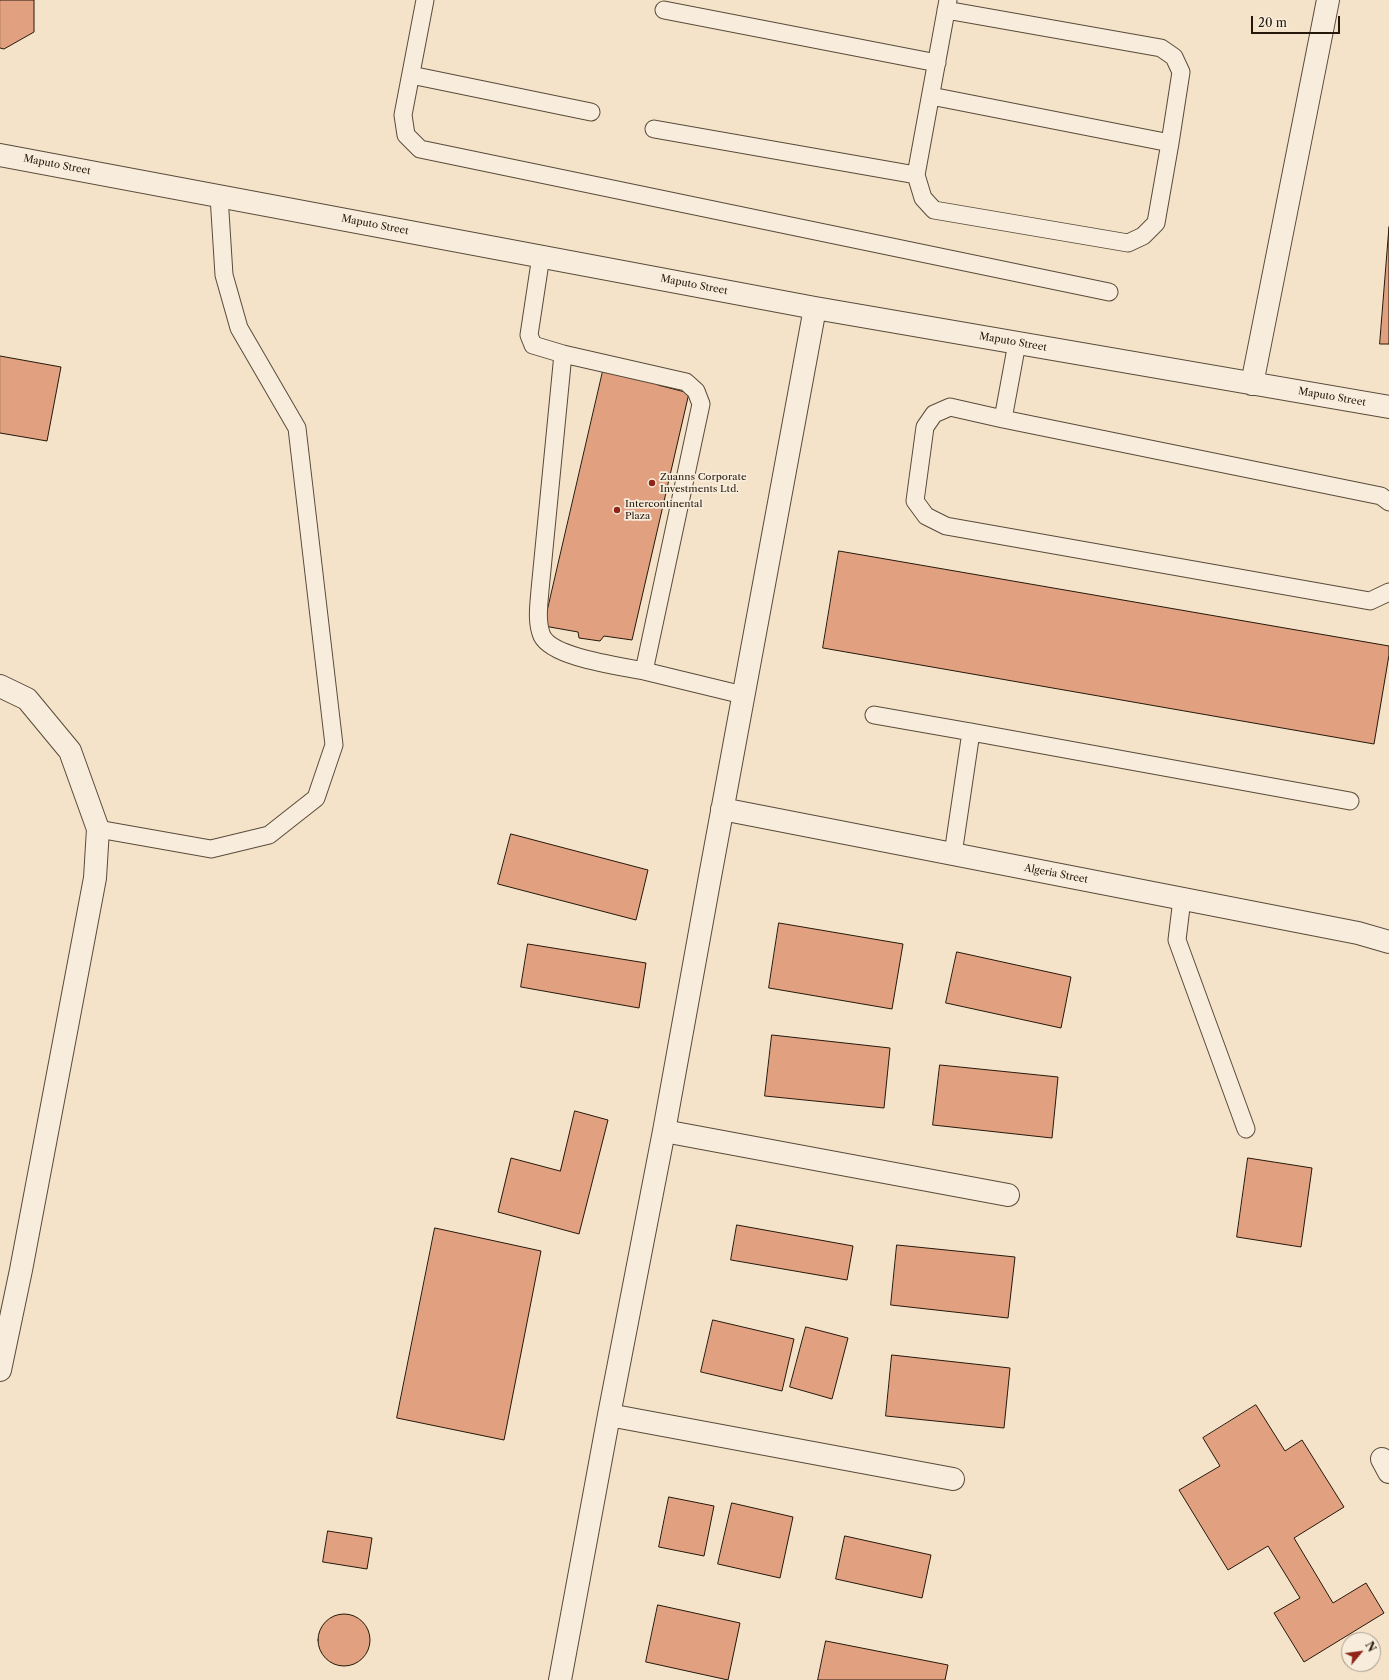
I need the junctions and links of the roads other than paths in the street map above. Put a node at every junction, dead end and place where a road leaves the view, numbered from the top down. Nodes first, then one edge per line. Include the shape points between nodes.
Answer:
1 (425, 0) edge
2 (1328, 0) edge
3 (947, 5) edge
4 (664, 10) dead end
5 (937, 63) junction
6 (411, 75) junction
7 (931, 96) junction
8 (591, 112) dead end
9 (654, 128) dead end
10 (1170, 143) junction
11 (0, 155) edge
12 (916, 175) junction
13 (219, 196) junction
14 (541, 256) junction
15 (1109, 292) dead end
16 (815, 308) junction
17 (1017, 343) junction
18 (563, 354) junction
19 (1252, 384) junction
20 (1389, 407) edge
21 (1004, 419) junction
22 (1389, 502) edge
23 (1389, 592) edge
24 (644, 671) junction
25 (0, 686) edge
26 (743, 695) junction
27 (874, 715) dead end
28 (971, 732) junction
29 (1350, 801) dead end
30 (722, 809) junction
31 (98, 829) junction
32 (953, 854) junction
33 (1182, 899) junction
34 (1389, 942) edge
35 (1246, 1129) dead end
36 (664, 1131) junction
37 (1008, 1195) dead end
38 (0, 1370) edge
39 (609, 1415) junction
40 (953, 1479) dead end
41 (560, 1680) edge

1 - 6 lane
2 - 19 street
3 - 5 lane
3 - 10 lane via 1161,48 1174,57 1181,72
4 - 5 lane
5 - 7 lane
6 - 8 lane
6 - 15 lane via 403,115 406,136 420,149
7 - 10 lane
7 - 12 lane
9 - 12 lane
10 - 12 lane via 1156,223 1143,236 1128,243 934,210 923,198
11 - 13 street, Maputo Street
13 - 14 street, Maputo Street
13 - 31 lane via 224,276 239,328 296,428 334,745 316,798 269,835 211,849
14 - 16 street, Maputo Street
14 - 18 lane via 529,335 533,345
16 - 17 street, Maputo Street
16 - 26 street
17 - 19 street, Maputo Street
17 - 21 lane
18 - 24 lane via 540,590 539,617 542,636 552,646 570,655
18 - 24 lane via 686,382 696,391 701,404
19 - 20 street, Maputo Street
21 - 22 lane via 1381,496
21 - 23 lane via 950,408 934,414 925,427 915,501 926,516 946,526 1370,601
24 - 26 lane
25 - 31 street via 27,699 70,751
26 - 30 street
27 - 28 lane
28 - 29 lane
28 - 32 lane
30 - 32 street, Algeria Street
30 - 36 street
31 - 38 street via 94,886
32 - 33 street, Algeria Street
33 - 34 street, Algeria Street via 1358,933
33 - 35 lane via 1178,940
36 - 37 street
36 - 39 street
39 - 40 street
39 - 41 street

